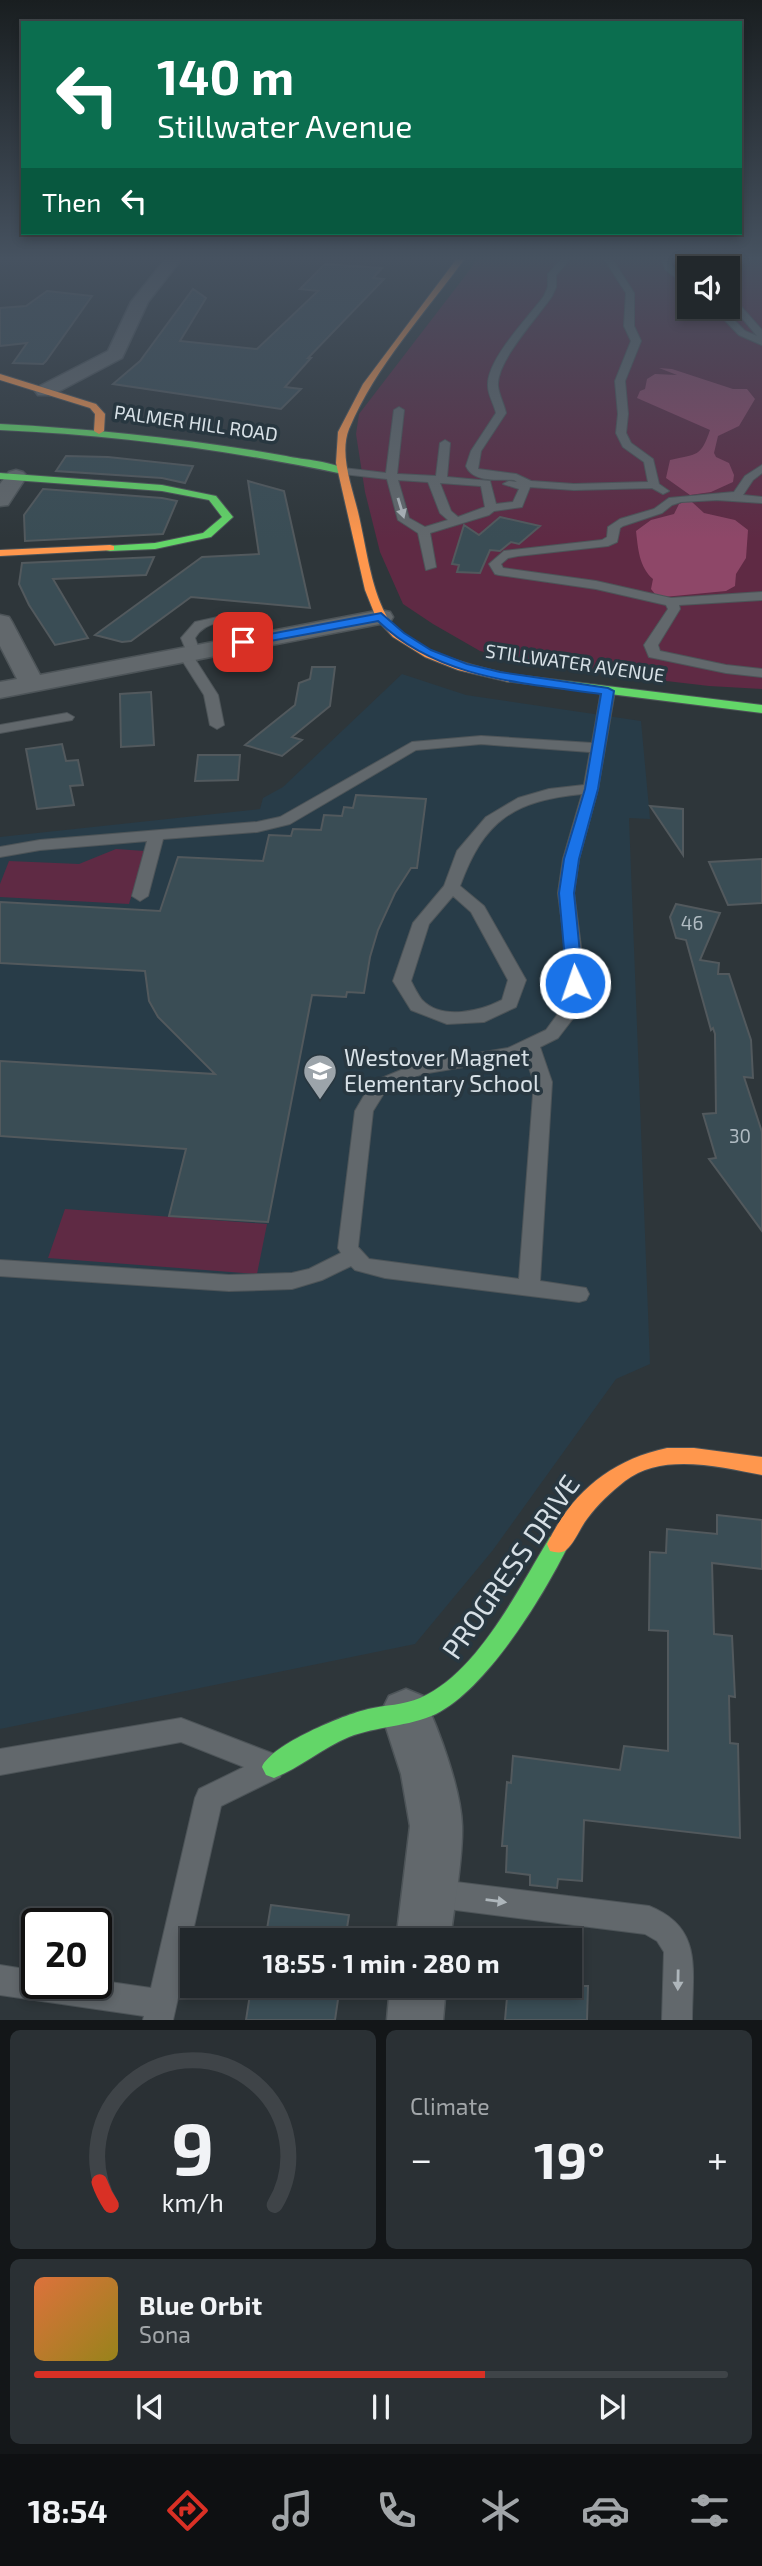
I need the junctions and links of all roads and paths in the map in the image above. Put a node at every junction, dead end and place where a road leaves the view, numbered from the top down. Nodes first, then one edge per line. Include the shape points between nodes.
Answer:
1 (117, 351) edge
2 (391, 351) edge
3 (507, 351) edge
4 (632, 351) edge
5 (0, 377) edge
6 (46, 391) junction
7 (399, 410) dead end
8 (0, 427) edge
9 (99, 431) junction
10 (445, 443) dead end
11 (762, 468) edge
12 (342, 471) junction
13 (391, 475) junction
14 (8, 476) edge
15 (436, 479) junction
16 (486, 482) junction
17 (654, 485) junction
18 (527, 486) junction
19 (731, 496) junction
20 (675, 499) junction
21 (762, 499) edge
22 (0, 500) edge
23 (491, 508) junction
24 (456, 522) junction
25 (424, 531) junction
26 (0, 553) edge
27 (430, 567) dead end
28 (762, 596) edge
29 (671, 602) junction
30 (381, 617) junction
31 (0, 622) edge
32 (189, 653) junction
33 (762, 673) edge
34 (32, 684) junction
35 (0, 690) edge
36 (608, 691) junction
37 (762, 709) edge
38 (66, 717) dead end
39 (217, 725) dead end
40 (1, 726) edge
41 (598, 748) junction
42 (592, 789) junction
43 (156, 836) junction
44 (0, 852) edge
45 (453, 887) junction
46 (140, 896) dead end
47 (530, 1044) junction
48 (354, 1256) junction
49 (0, 1268) edge
50 (529, 1288) junction
51 (579, 1294) dead end
52 (762, 1466) edge
53 (406, 1712) junction
54 (0, 1762) edge
55 (274, 1767) junction
56 (426, 1916) edge
57 (0, 1980) edge
58 (417, 1998) edge
59 (160, 2012) edge
60 (415, 2020) edge
61 (677, 2020) edge

1 - 6 street
2 - 12 main road via 344,427
3 - 18 lane via 493,377 501,413 472,459 473,471 516,477
4 - 17 lane via 620,381 621,433 627,444 649,461
5 - 6 main road
6 - 9 main road via 99,410
7 - 13 lane
8 - 9 main road, PALMER HILL ROAD
9 - 12 main road, PALMER HILL ROAD via 222,445
10 - 15 lane
11 - 19 lane
12 - 13 lane
12 - 30 main road
13 - 15 lane
13 -> 25 lane via 404,520
14 - 22 street
14 - 26 main road via 162,488 212,498 228,517 207,535 155,546
15 - 16 lane
15 - 24 lane via 446,513
16 - 18 lane
16 - 23 lane
17 - 18 lane
17 - 20 lane
18 - 23 lane via 518,505
19 - 20 lane
19 - 21 lane
20 - 29 lane via 660,511 621,522 614,527 614,538 604,543 518,552 504,555 495,564 499,571
23 - 24 lane
24 - 25 lane
25 - 27 lane
28 - 29 lane
29 - 33 lane via 674,609 650,645 654,654
30 - 32 street
30 - 36 main road, STILLWATER AVENUE via 400,636 463,667
31 - 34 street
32 - 34 street
32 - 39 lane via 211,695
34 - 35 street
36 - 37 main road, STILLWATER AVENUE
36 - 41 lane
38 - 40 lane
41 - 42 lane
41 - 43 lane via 435,741 412,746 285,821
42 - 45 lane via 549,793 523,801 491,820 465,851
42 - 47 lane via 566,893 575,1004 552,1034
43 - 44 lane
43 - 46 lane
45 - 45 lane via 421,923 402,981 417,1006 447,1018 484,1016 510,1003 517,980 478,909
47 - 48 lane via 512,1053 418,1069 379,1086 364,1111 348,1248
47 - 50 lane via 543,1082
48 - 49 lane via 292,1281 229,1283
48 - 50 lane via 362,1265 385,1270
50 - 51 lane
52 - 53 main road, PROGRESS DRIVE via 705,1454 678,1454 621,1469 599,1485 581,1507 474,1671 428,1706
53 - 55 main road, PROGRESS DRIVE via 319,1738
53 - 56 street via 426,1774 436,1826
54 - 55 lane via 181,1730
55 - 59 lane via 209,1798
56 -> 61 lane via 649,1920 667,1931 678,1949
57 - 59 lane
58 - 60 street

